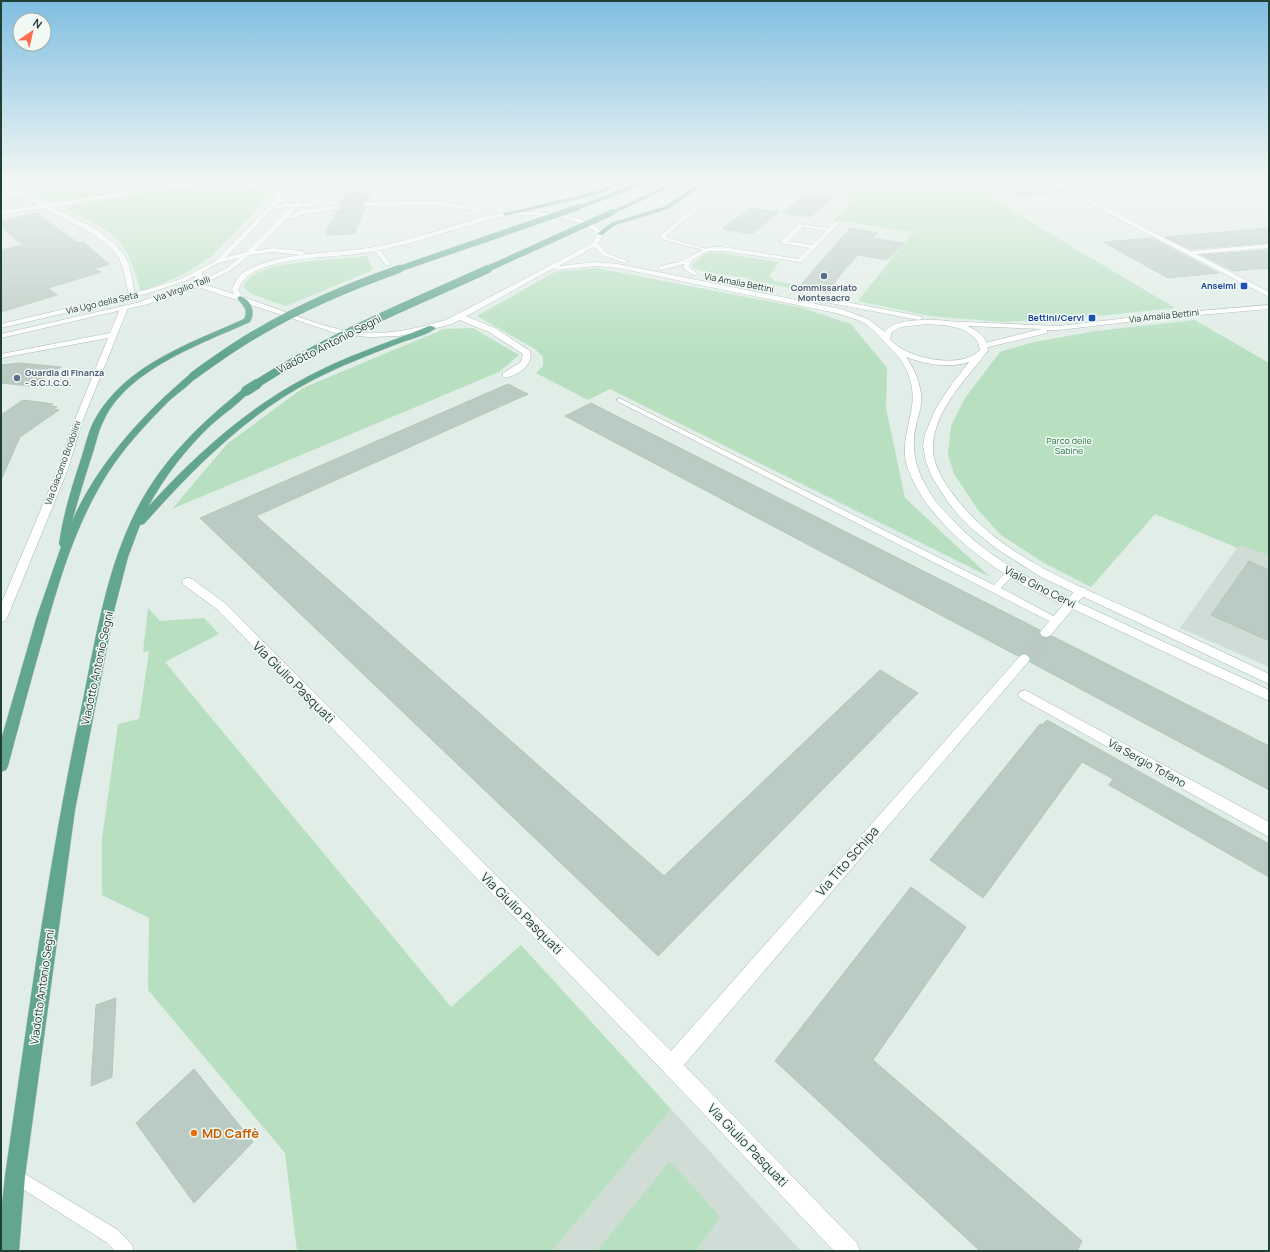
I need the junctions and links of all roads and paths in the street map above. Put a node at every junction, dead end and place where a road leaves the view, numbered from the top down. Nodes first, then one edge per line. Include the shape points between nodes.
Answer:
1 (101, 237) edge
2 (243, 237) edge
3 (419, 237) edge
4 (492, 237) edge
5 (557, 237) edge
6 (598, 237) edge
7 (664, 237) edge
8 (788, 237) edge
9 (824, 237) edge
10 (1160, 237) edge
11 (271, 240) joint
12 (595, 244) junction
13 (1269, 246) edge
14 (814, 247) junction
15 (376, 249) junction
16 (705, 250) junction
17 (250, 252) junction
18 (298, 253) junction
19 (1190, 253) junction
20 (327, 256) junction
21 (689, 260) junction
22 (216, 262) junction
23 (388, 264) dead end
24 (661, 268) junction
25 (199, 271) junction
26 (546, 271) junction
27 (695, 274) junction
28 (198, 284) junction
29 (748, 285) dead end
30 (212, 290) junction
31 (1269, 295) edge
32 (132, 296) junction
33 (240, 298) junction
34 (815, 298) dead end
35 (139, 304) junction
36 (1269, 307) edge
37 (124, 308) junction
38 (460, 317) junction
39 (934, 322) junction
40 (944, 323) junction
41 (1, 326) edge
42 (432, 328) junction
43 (1059, 328) junction
44 (4, 335) edge
45 (113, 335) junction
46 (888, 339) junction
47 (898, 351) junction
48 (982, 351) junction
49 (1, 356) edge
50 (506, 375) dead end
51 (619, 400) dead end
52 (132, 532) junction
53 (62, 558) junction
54 (1010, 573) junction
55 (188, 582) dead end
56 (995, 589) junction
57 (1081, 591) junction
58 (1071, 603) junction
59 (1, 618) edge
60 (1056, 621) junction
61 (1046, 633) tunnel mouth
62 (1024, 659) tunnel mouth
63 (1269, 679) edge
64 (1026, 695) dead end
65 (1269, 696) edge
66 (1, 766) edge
67 (1269, 830) edge
68 (671, 1065) junction
69 (15, 1176) junction
70 (8, 1251) edge
71 (126, 1251) edge
72 (849, 1251) edge

1 - 32 street via 112,245 123,260 128,270
2 - 22 street, Via Virgilio Talli
3 - 15 street
4 - 53 main road, bridge via 366,281 292,314 241,342 193,376 150,415 106,469 87,502
5 - 52 main road, Viadotto Antonio Segni, bridge via 333,339 246,391 211,420 179,452 152,490
6 - 12 street
7 - 16 lane
8 - 14 street via 783,242
9 - 14 street
10 - 19 street
11 - 17 street, Via Virgilio Talli
11 - 18 street
12 - 24 street, Via Amalia Bettini via 602,252 613,258
12 - 26 street
13 - 19 street
14 - 16 street via 799,262 723,249
15 - 20 street
15 - 23 street
16 - 21 street
17 - 18 street via 276,250
17 - 22 street
17 - 28 street, Via Virgilio Talli via 225,271
18 - 20 street
19 - 31 street
20 - 33 street via 279,261 251,270 235,284 236,293
21 - 24 street
21 - 27 street via 686,268
22 - 25 street, Via Ugo della Seta
24 - 27 street, Via Amalia Bettini
25 - 28 street
25 - 32 street, Via Ugo della Seta via 174,284
26 - 38 street
26 - 46 street, Viale Gino Cervi via 576,265 612,265 792,300 857,317 874,326
27 - 29 street, Via Amalia Bettini
28 - 30 street
28 - 35 street, Via Virgilio Talli
30 - 33 street
30 - 35 street
32 - 41 street, Via Ugo della Seta
33 - 42 street via 350,334 390,335
33 - 53 main road via 250,310 247,320 150,367 127,384 108,405 99,420 73,497
34 - 39 street
35 - 37 street, Via Ugo della Seta
36 - 43 street, Via Amalia Bettini
37 - 44 street, Via Ugo della Seta
37 - 45 street, Via Giacomo Brodolini
38 - 42 street
38 - 50 street via 492,330 527,353 524,365
39 - 40 street
39 - 46 street via 898,325 889,331
40 - 43 street, Via Amalia Bettini
40 - 48 street via 972,332 980,338
42 - 52 main road via 328,369 264,407 193,466
43 - 48 street, Via Amalia Bettini
45 - 49 street
45 - 59 street, Via Giacomo Brodolini via 78,422 63,469
46 - 47 street, Viale Gino Cervi
47 - 48 street, Via Amalia Bettini via 914,358 941,362 965,361
47 - 54 street, Viale Gino Cervi via 911,371 917,393 909,447 910,461 917,480 932,504 952,526
48 - 57 street, Viale Gino Cervi via 950,394 931,432 928,451 936,476 959,510 989,539 1030,566
51 - 56 lane
52 - 69 main road, Viadotto Antonio Segni via 106,622 71,785
53 - 66 main road via 43,615
54 - 56 lane
54 - 58 street, Viale Gino Cervi
55 - 68 street, Via Giulio Pasquati via 222,607
56 - 60 lane
57 - 58 street
57 - 63 street, Viale Gino Cervi
58 - 60 street
58 - 65 street, Viale Gino Cervi
60 - 61 street
62 - 68 street, Via Tito Schipa
64 - 67 street, Via Sergio Tofano
68 - 72 street, Via Giulio Pasquati
69 - 70 main road, Viadotto Antonio Segni
69 - 71 lane via 112,1236

